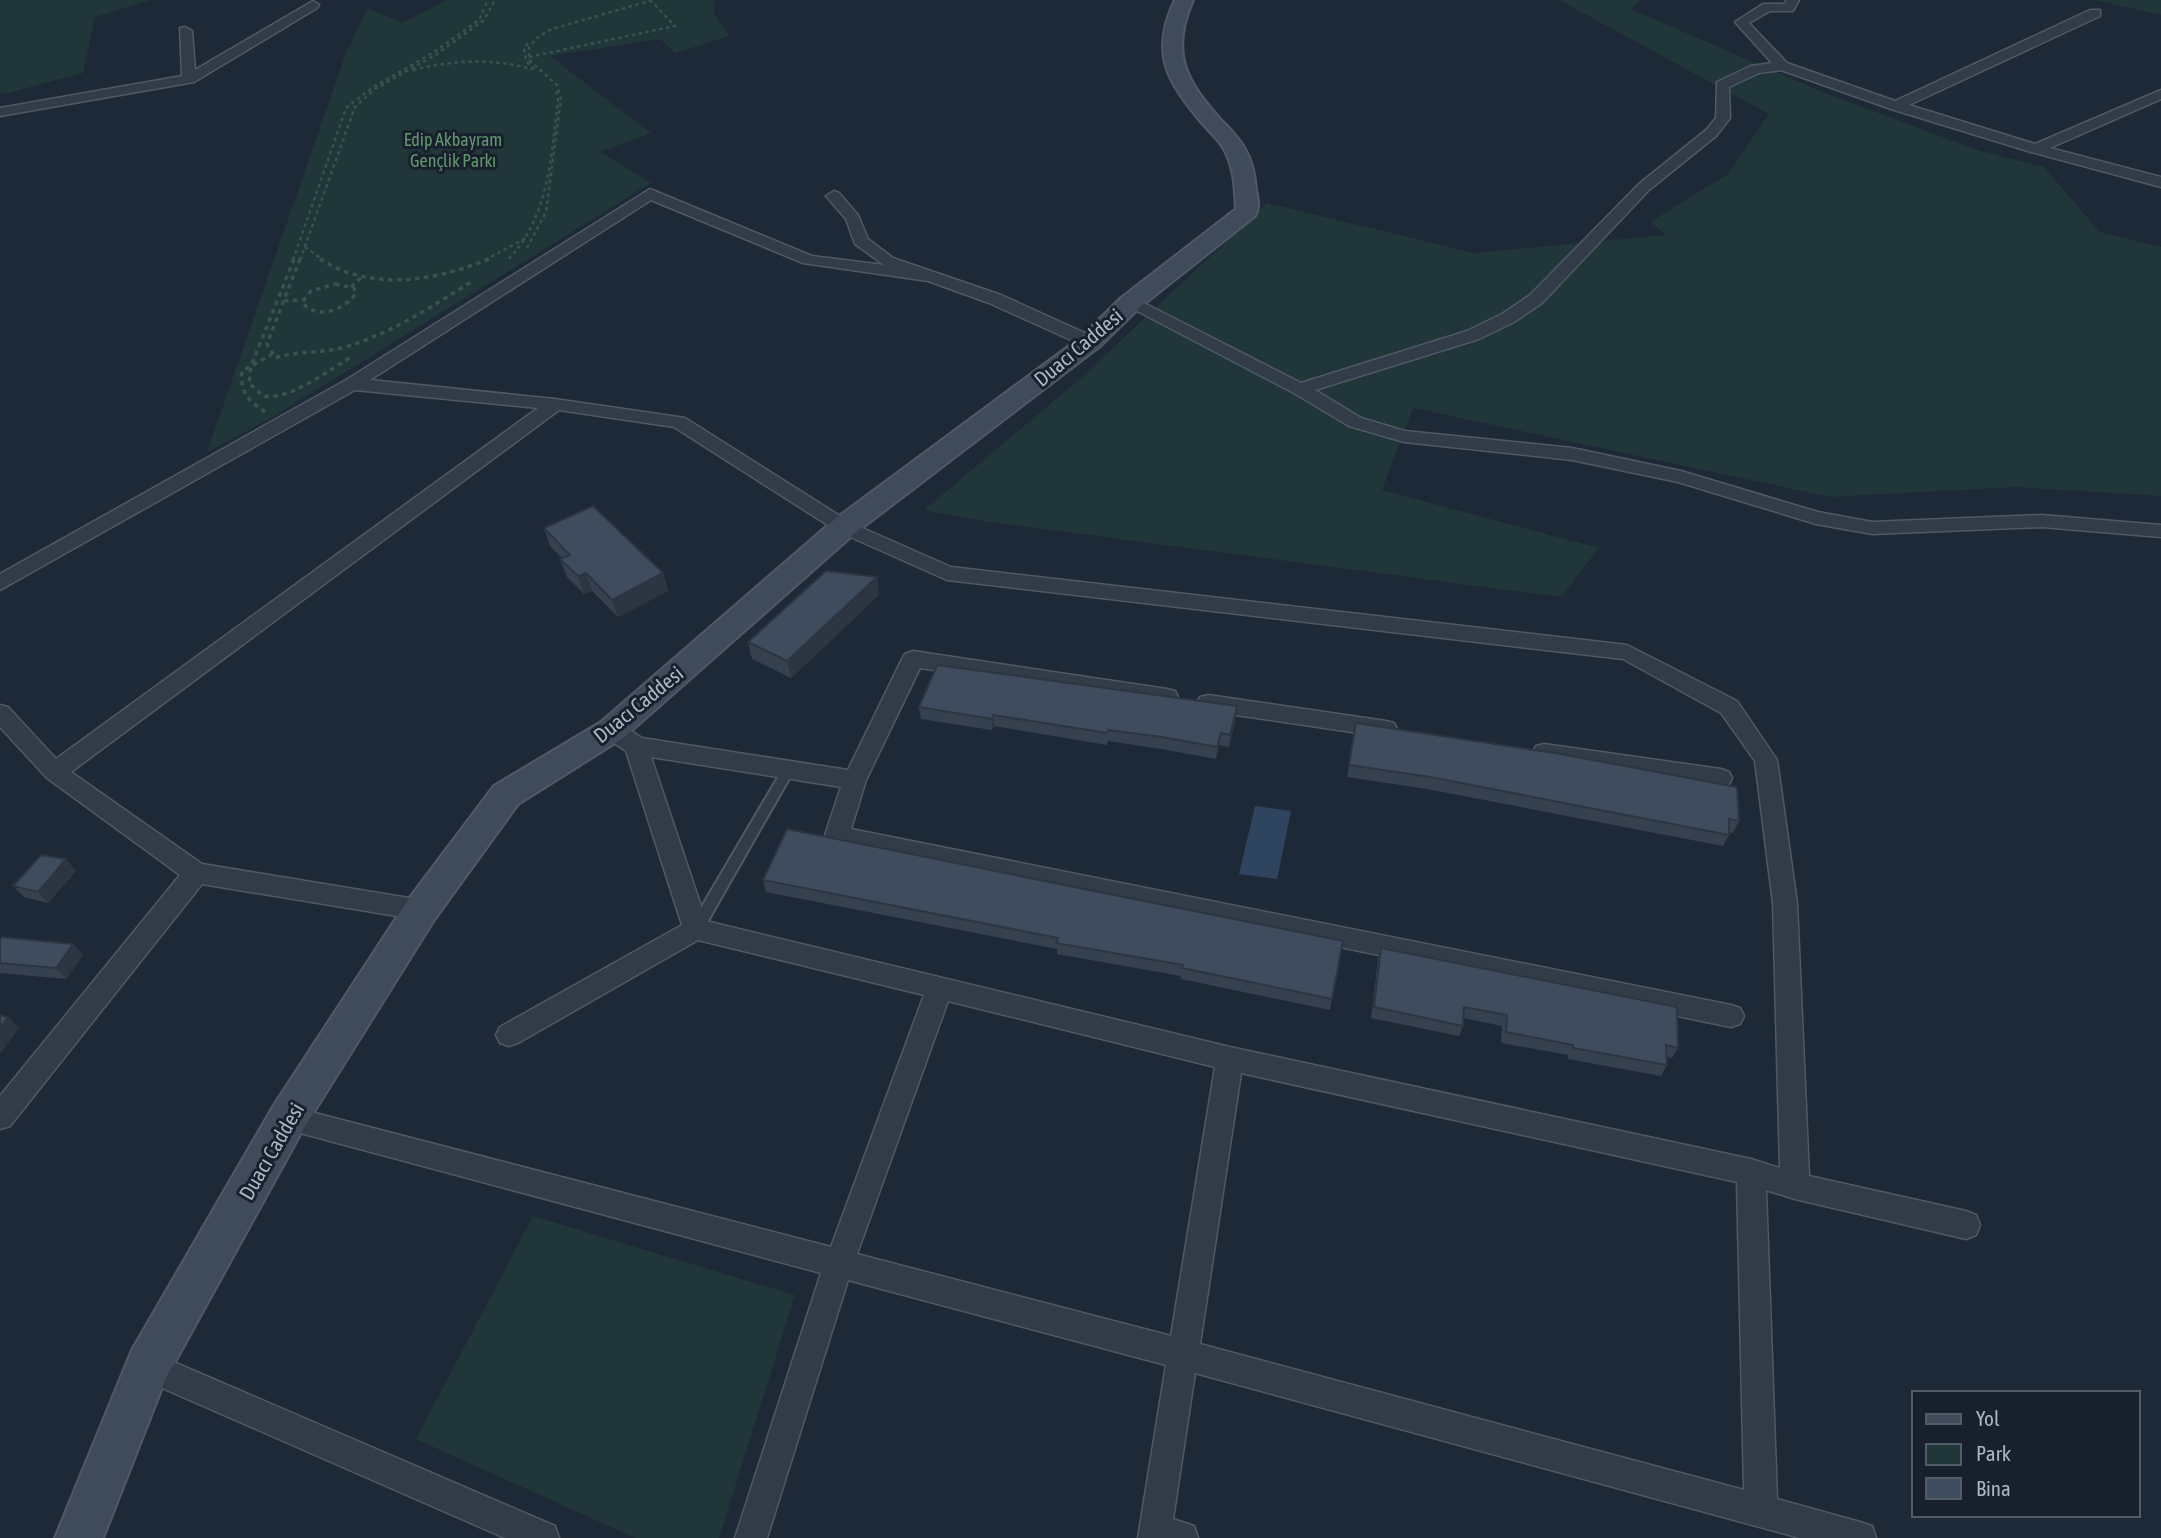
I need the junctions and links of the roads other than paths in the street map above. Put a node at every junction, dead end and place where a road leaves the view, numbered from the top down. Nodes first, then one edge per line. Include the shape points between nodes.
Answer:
1 (1184, 0) edge
2 (1793, 0) edge
3 (313, 5) dead end
4 (2095, 13) dead end
5 (185, 31) dead end
6 (1782, 66) junction
7 (190, 79) junction
8 (2161, 94) edge
9 (1896, 106) junction
10 (0, 112) edge
11 (2036, 149) junction
12 (2161, 182) edge
13 (834, 197) dead end
14 (927, 276) junction
15 (1130, 303) junction
16 (1090, 342) junction
17 (352, 384) junction
18 (1300, 389) junction
19 (555, 404) junction
20 (844, 527) junction
21 (2161, 531) edge
22 (0, 583) edge
23 (0, 713) edge
24 (1406, 732) edge
25 (624, 738) junction
26 (1516, 748) edge
27 (788, 770) junction
28 (55, 772) junction
29 (1721, 778) dead end
30 (855, 780) junction
31 (196, 873) junction
32 (421, 910) junction
33 (696, 929) junction
34 (939, 990) junction
35 (1731, 1016) dead end
36 (509, 1035) dead end
37 (1230, 1059) junction
38 (9, 1095) edge
39 (0, 1117) edge
40 (288, 1118) junction
41 (1751, 1172) junction
42 (1794, 1186) junction
43 (1966, 1225) dead end
44 (839, 1264) junction
45 (1184, 1355) junction
46 (148, 1366) junction
47 (1761, 1512) junction
48 (1164, 1535) edge
49 (79, 1538) edge
50 (543, 1538) edge
51 (751, 1538) edge
52 (1860, 1538) edge

1 - 15 street, Duacı Caddesi via 1172,22 1170,46 1176,68 1184,90 1234,148 1245,181 1247,211
2 - 6 street via 1787,8 1768,7 1741,22
3 - 7 street
4 - 9 street
5 - 7 street
6 - 9 street
6 - 18 street via 1756,69 1722,85 1723,118 1711,134 1644,187 1536,299 1508,318 1473,335
7 - 10 street
8 - 11 street
9 - 11 street
11 - 12 street
13 - 14 street via 873,252
14 - 16 street via 1006,303
14 - 17 street via 809,260 650,194
15 - 16 street, Duacı Caddesi
15 - 18 street
16 - 20 street, Duacı Caddesi
17 - 19 street
17 - 22 street
18 - 21 street via 1355,422 1404,436 1572,454 1681,477 1816,518 1872,528 2042,521
19 - 20 street via 679,422
19 - 28 street
20 - 25 street, Duacı Caddesi
20 - 42 street via 947,573 1627,652 1730,707 1766,760 1785,904
23 - 28 street
24 - 30 street via 913,659
25 - 27 street
25 - 32 street, Duacı Caddesi via 506,795
25 - 33 street
26 - 29 street
27 - 30 street
27 - 33 lane
28 - 31 street
30 - 35 street via 837,835
31 - 32 street
31 - 38 street
32 - 40 street, Duacı Caddesi
33 - 34 street
33 - 36 street
34 - 37 street
34 - 44 street
37 - 41 street
37 - 45 street
38 - 39 street
40 - 44 street
40 - 46 street, Duacı Caddesi
41 - 42 street
41 - 47 street
42 - 43 street
44 - 45 street
44 - 51 street
45 - 47 street
45 - 48 street
46 - 49 street, Duacı Caddesi
46 - 50 street
47 - 52 street

